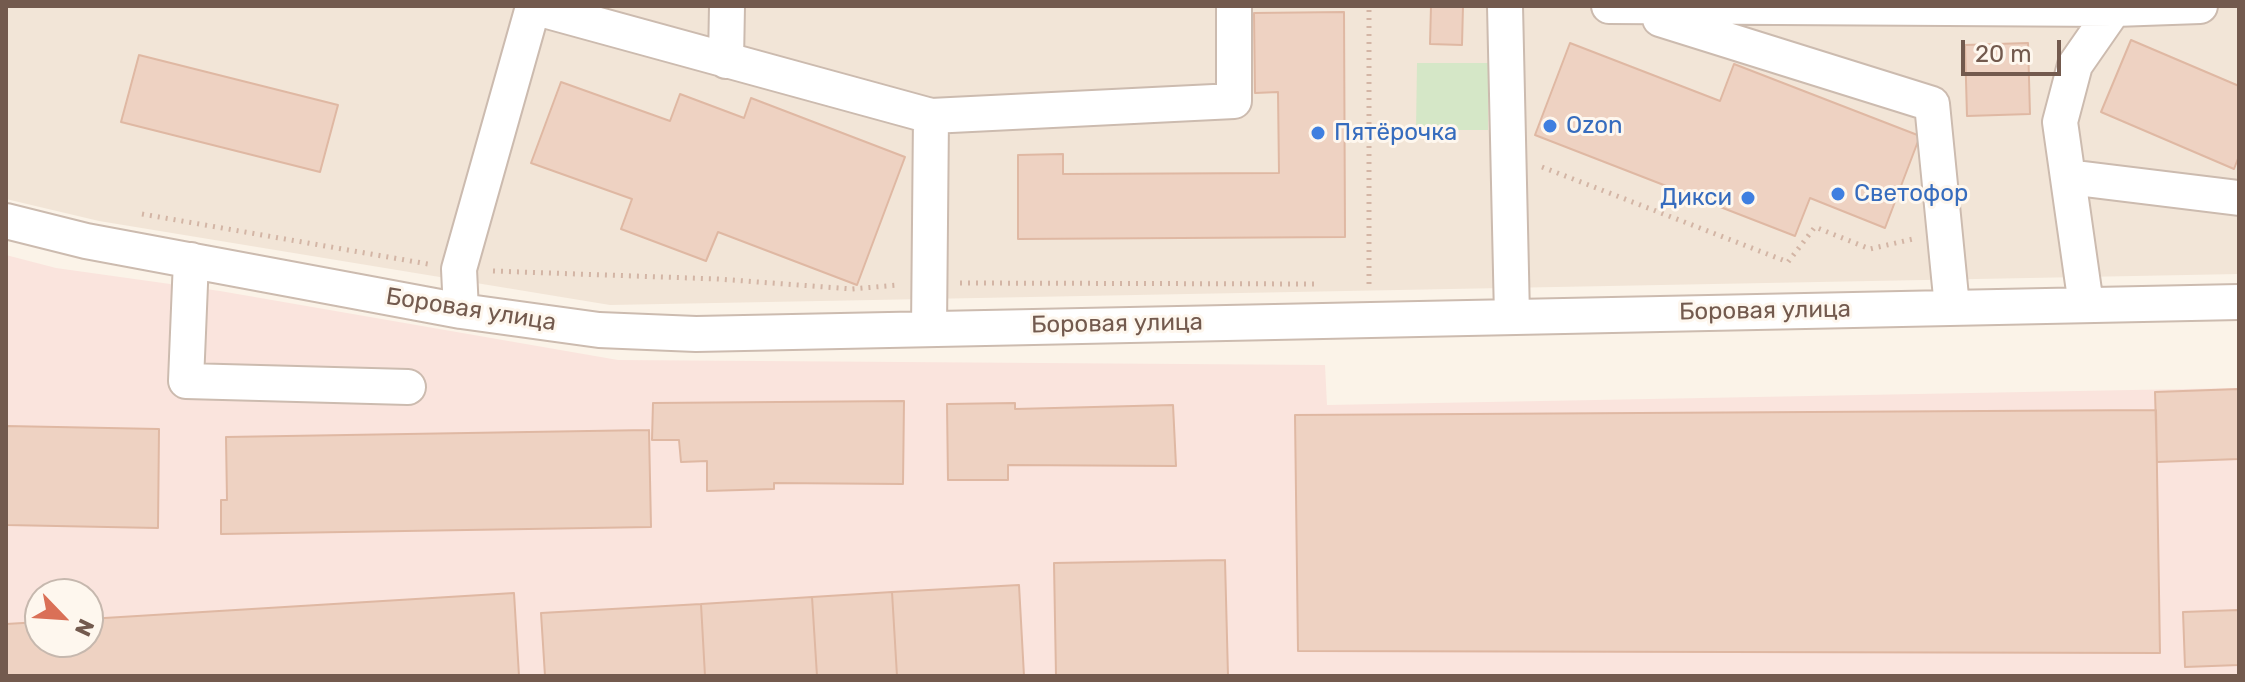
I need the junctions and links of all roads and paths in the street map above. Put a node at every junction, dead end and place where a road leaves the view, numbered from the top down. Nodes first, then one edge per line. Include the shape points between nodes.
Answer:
1 (727, 6) edge
2 (1234, 6) edge
3 (1369, 6) edge
4 (1505, 6) edge
5 (2200, 6) edge
6 (532, 7) edge
7 (1617, 7) edge
8 (2115, 8) edge
9 (726, 61) junction
10 (931, 116) junction
11 (1507, 153) junction
12 (2068, 177) junction
13 (2239, 198) edge
14 (6, 221) edge
15 (1945, 231) junction
16 (191, 260) junction
17 (1369, 284) dead end
18 (2239, 302) edge
19 (2086, 305) junction
20 (1952, 307) junction
21 (461, 311) junction
22 (1512, 316) junction
23 (929, 329) junction
24 (408, 387) dead end

1 - 9 street
2 - 10 street via 1234,101
3 - 17 path
4 - 11 street
5 - 8 street
6 - 9 street
6 - 21 street via 459,269
7 - 8 street
7 - 15 street via 1932,104
8 - 12 street via 2075,65 2060,122
9 - 10 street
10 - 23 street
11 - 15 path via 1788,262 1815,227 1870,249
11 - 22 street
12 - 13 street
12 - 19 street
14 - 16 street, Боровая улица
15 - 20 street
16 - 21 street, Боровая улица
16 - 24 street via 186,381
18 - 19 street, Боровая улица
19 - 20 street, Боровая улица
20 - 22 street, Боровая улица
21 - 23 street, Боровая улица via 599,330
22 - 23 street, Боровая улица

